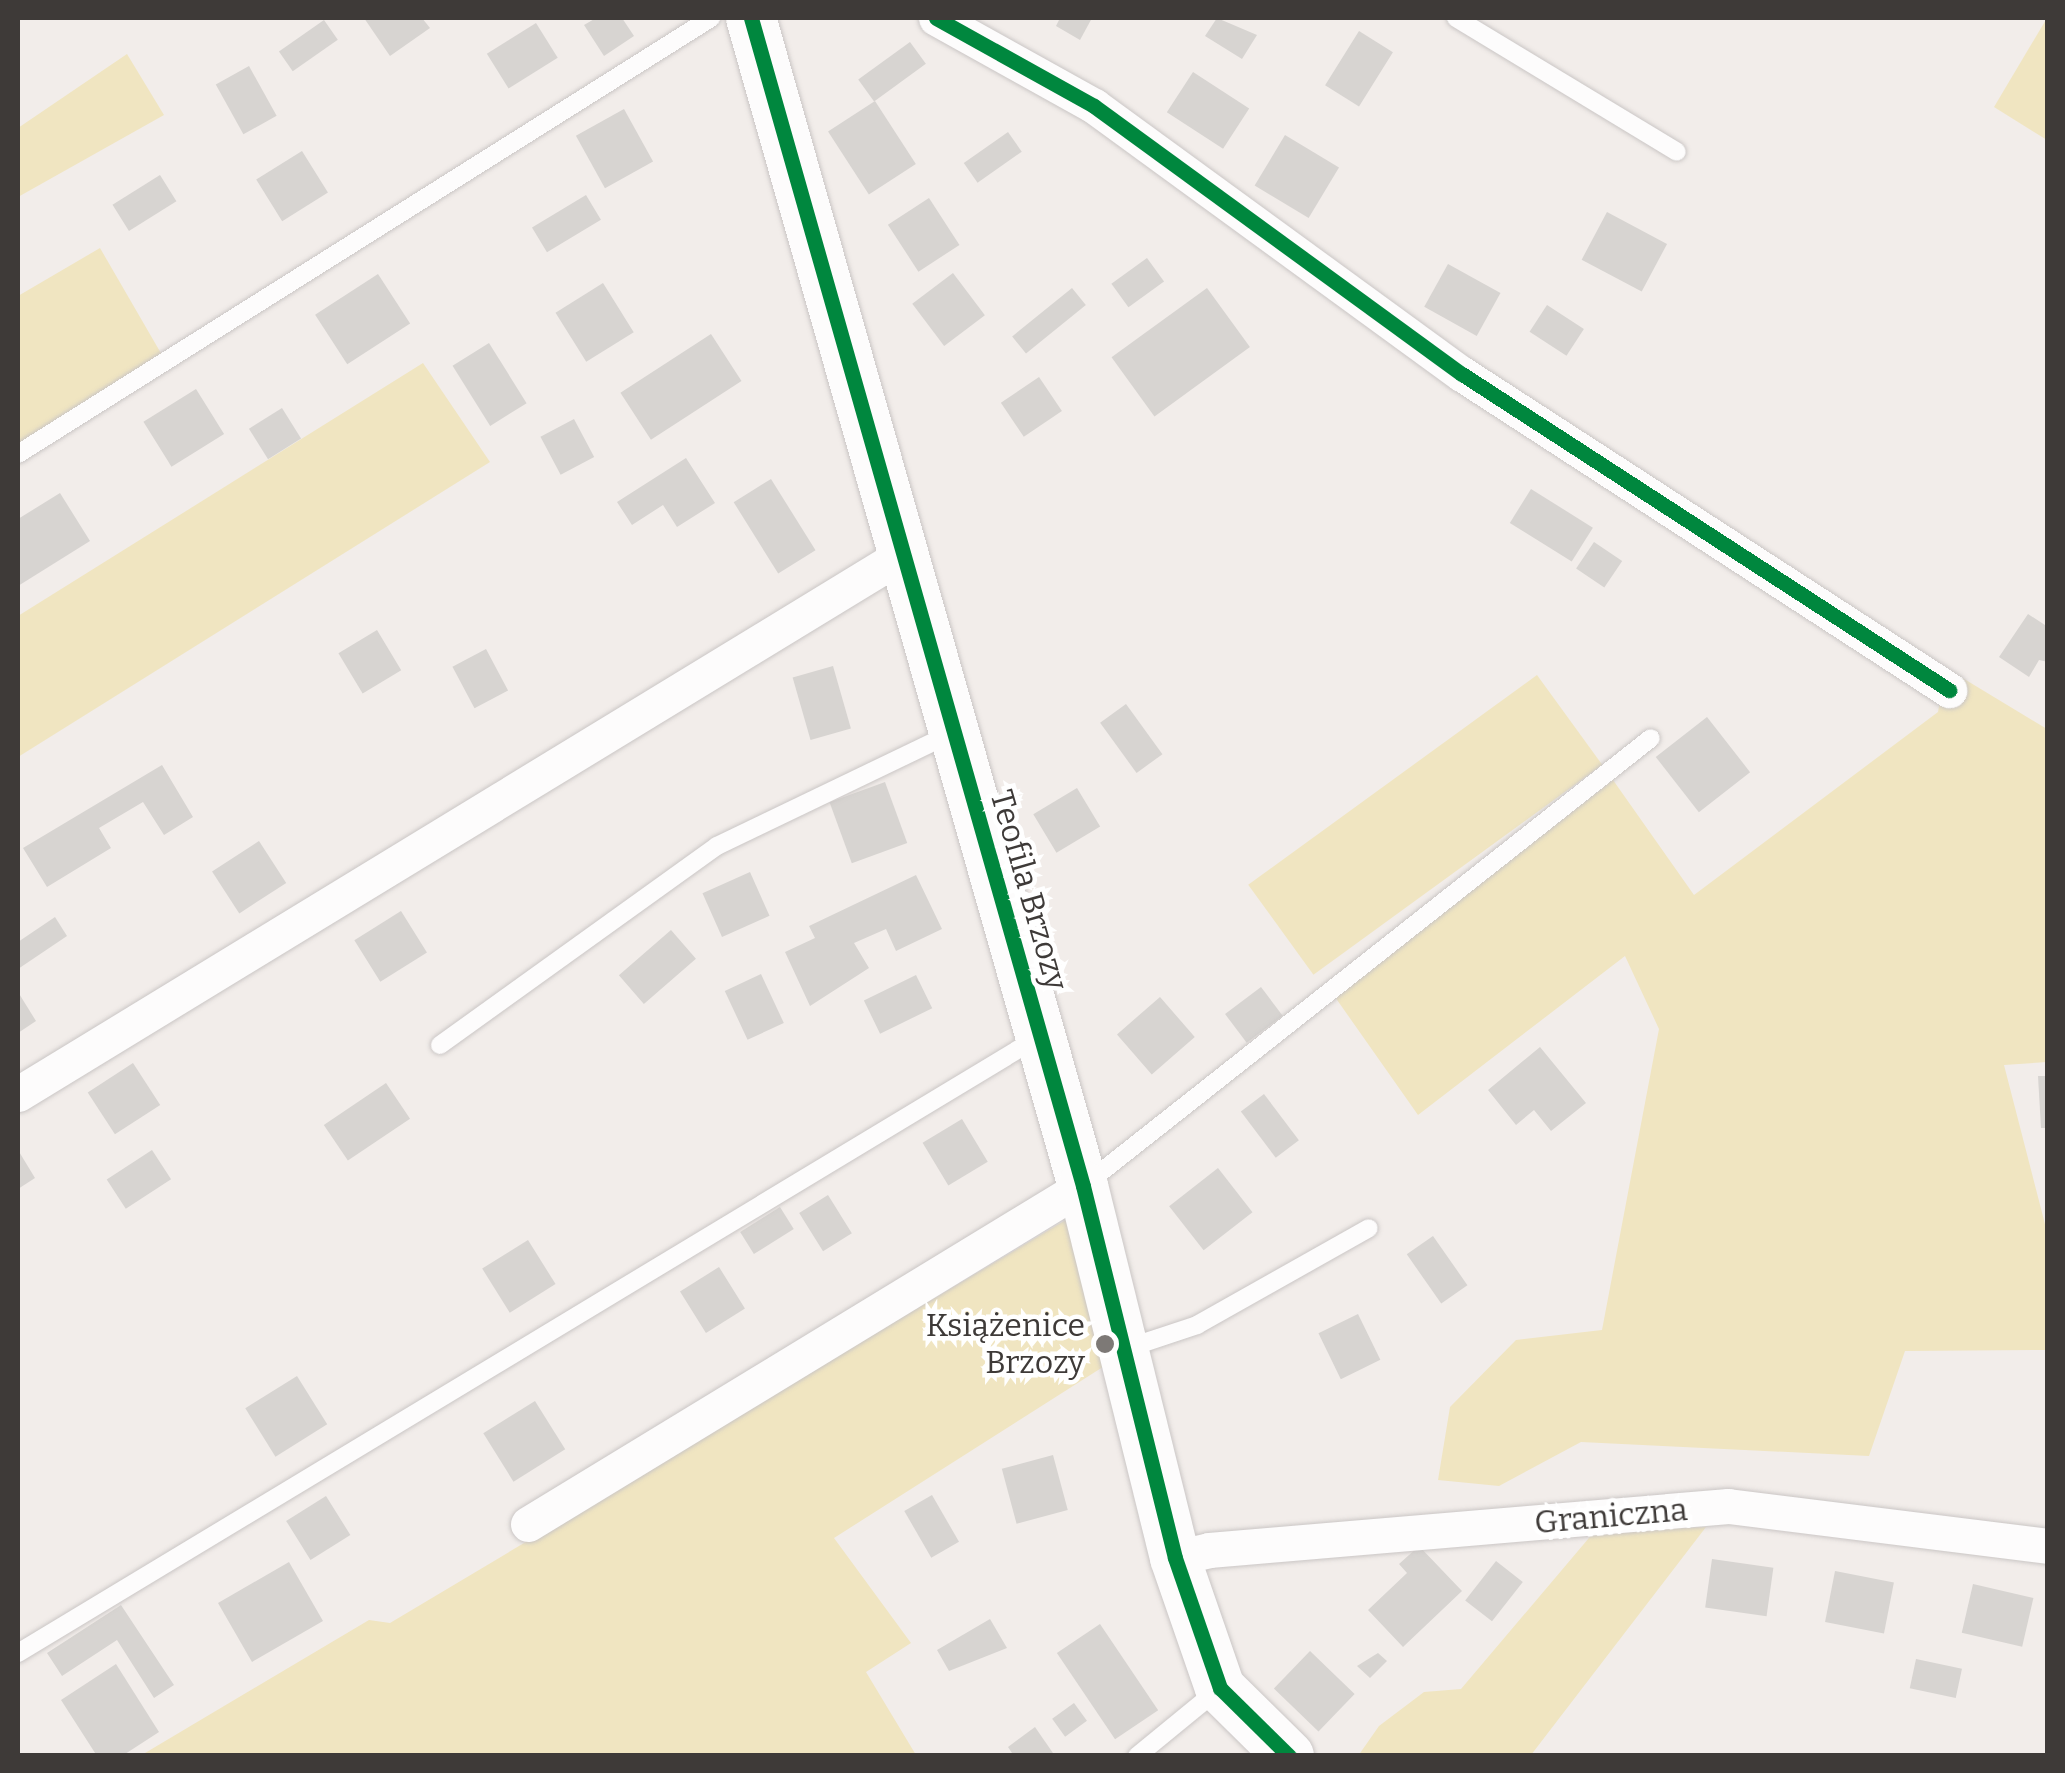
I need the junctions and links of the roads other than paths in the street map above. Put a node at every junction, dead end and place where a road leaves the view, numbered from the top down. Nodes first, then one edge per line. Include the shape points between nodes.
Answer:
1 (711, 18) edge
2 (751, 18) edge
3 (936, 18) edge
4 (1456, 18) edge
5 (1677, 152) dead end
6 (18, 454) edge
7 (905, 553) junction
8 (1949, 690) dead end
9 (956, 732) junction
10 (1652, 738) dead end
11 (1041, 1036) junction
12 (440, 1045) dead end
13 (18, 1094) edge
14 (1083, 1186) junction
15 (1369, 1228) dead end
16 (1125, 1349) junction
17 (528, 1524) dead end
18 (2048, 1546) edge
19 (1175, 1558) junction
20 (18, 1652) edge
21 (1220, 1688) junction
22 (1137, 1756) edge
23 (1289, 1756) edge

1 - 6 lane
2 - 7 street, Teofila Brzozy
3 - 8 street via 1094,106 1462,374
4 - 5 lane
7 - 9 street, Teofila Brzozy
7 - 13 street
9 - 11 street, Teofila Brzozy
9 - 12 lane via 716,846
10 - 14 lane
11 - 14 street, Teofila Brzozy
11 - 20 lane
14 - 16 street, Teofila Brzozy
14 - 17 street
15 - 16 lane via 1196,1324
16 - 19 street, Teofila Brzozy
18 - 19 street, Graniczna via 1728,1506
19 - 21 street, Teofila Brzozy
21 - 22 lane
21 - 23 street, Teofila Brzozy

